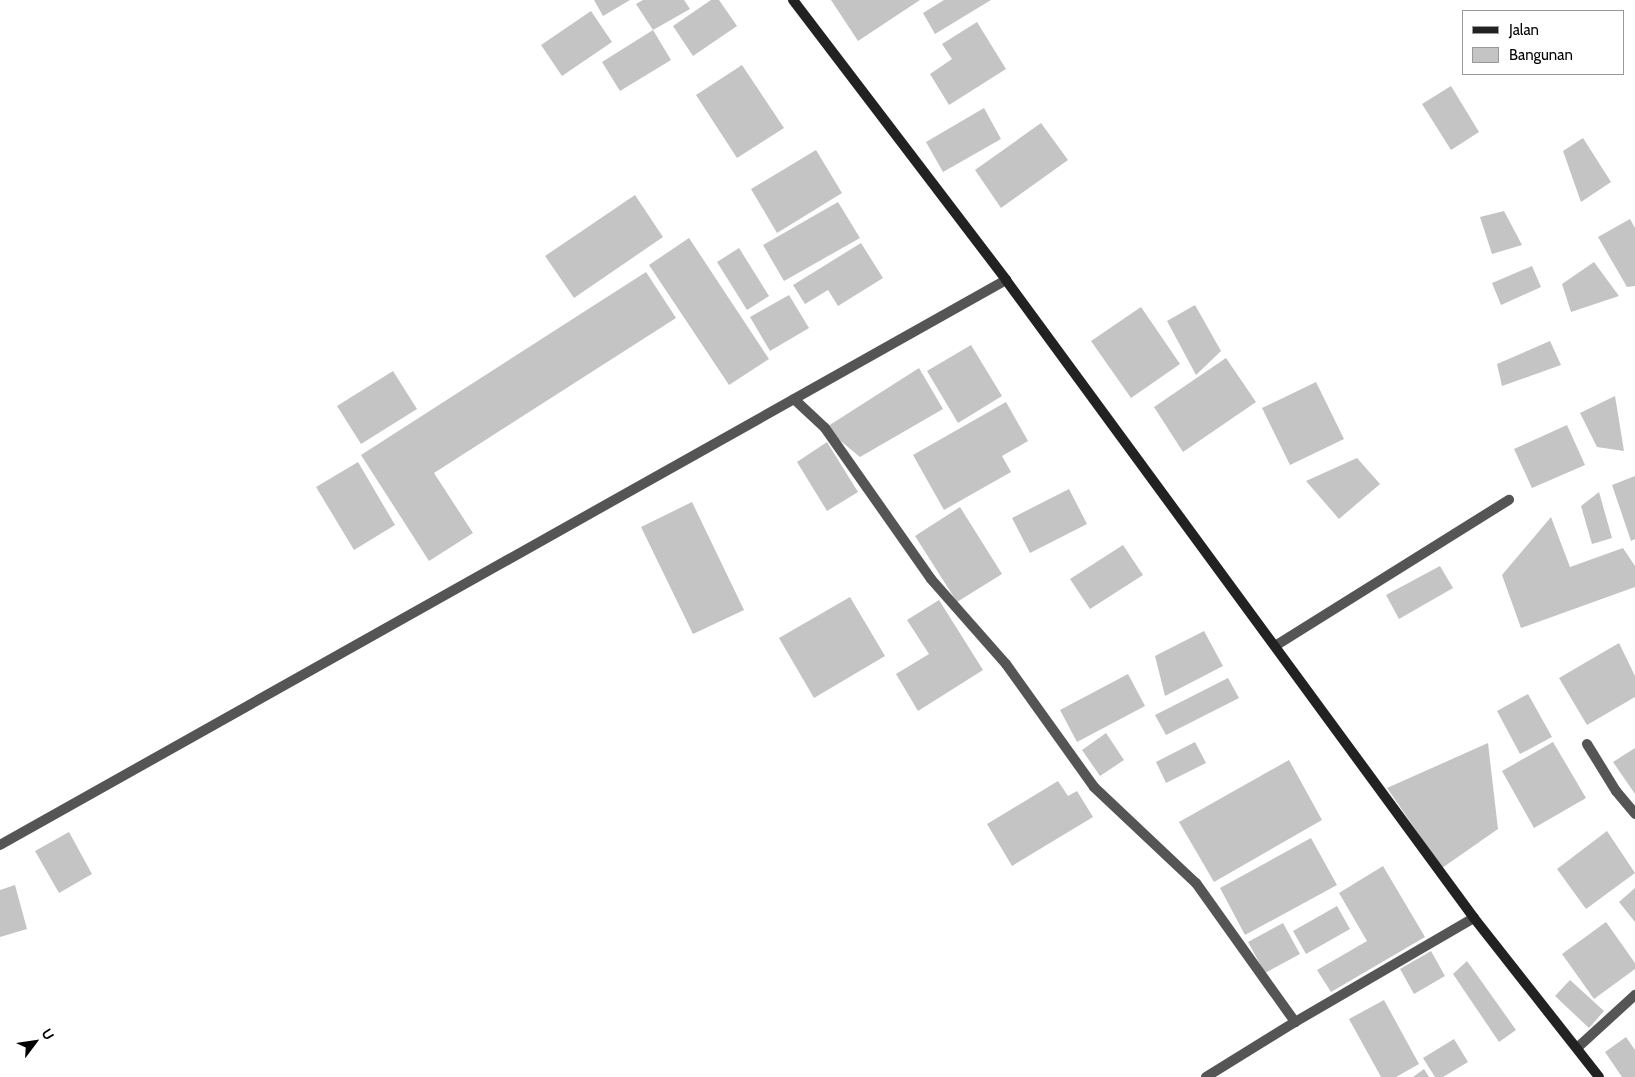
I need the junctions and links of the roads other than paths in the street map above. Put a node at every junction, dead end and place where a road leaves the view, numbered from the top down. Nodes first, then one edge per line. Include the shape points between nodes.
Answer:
1 (793, 0) edge
2 (1006, 280) junction
3 (794, 399) junction
4 (1509, 500) dead end
5 (1275, 646) junction
6 (1587, 744) dead end
7 (1635, 814) edge
8 (0, 845) edge
9 (1474, 918) junction
10 (1635, 995) edge
11 (1295, 1022) junction
12 (1577, 1048) junction
13 (1206, 1077) edge
14 (1598, 1077) edge

1 - 2 main road
2 - 3 street
2 - 5 main road
3 - 8 street
3 - 11 street via 825,428 931,579 1006,664 1094,787 1196,883
4 - 5 street
5 - 9 main road
6 - 7 street via 1616,791
9 - 11 street
9 - 12 main road
10 - 12 street
11 - 13 street
12 - 14 main road

